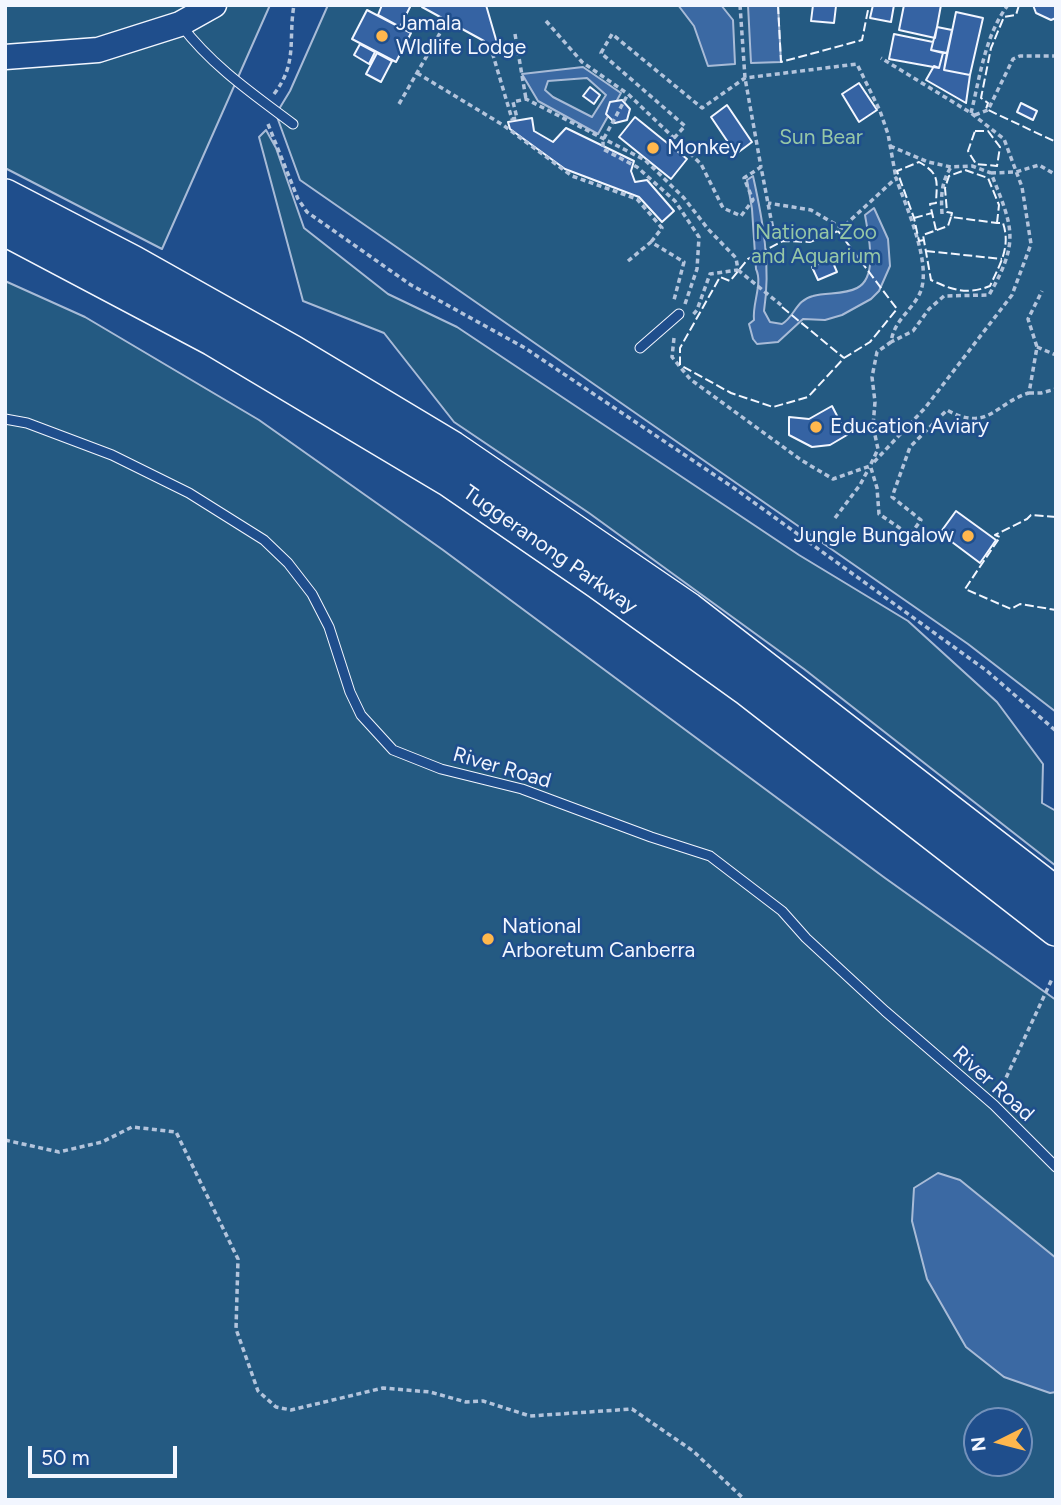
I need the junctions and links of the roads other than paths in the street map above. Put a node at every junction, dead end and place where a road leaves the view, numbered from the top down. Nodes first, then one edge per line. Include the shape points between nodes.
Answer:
1 (214, 5) edge
2 (180, 24) junction
3 (5, 57) edge
4 (293, 124) dead end
5 (5, 196) edge
6 (5, 229) edge
7 (679, 314) road end
8 (640, 348) dead end
9 (5, 419) edge
10 (1056, 894) edge
11 (1056, 929) edge
12 (1056, 1167) edge

1 - 2 street
2 - 3 street via 98,50
2 - 4 lane via 235,81
5 - 10 highway, Tuggeranong Parkway via 292,352 452,449 688,609
6 - 11 highway, Tuggeranong Parkway via 213,339 447,479 746,688
7 - 8 lane
9 - 12 lane, River Road via 112,454 264,540 312,594 329,626 349,692 361,715 393,750 452,772 522,789 710,856 782,911

